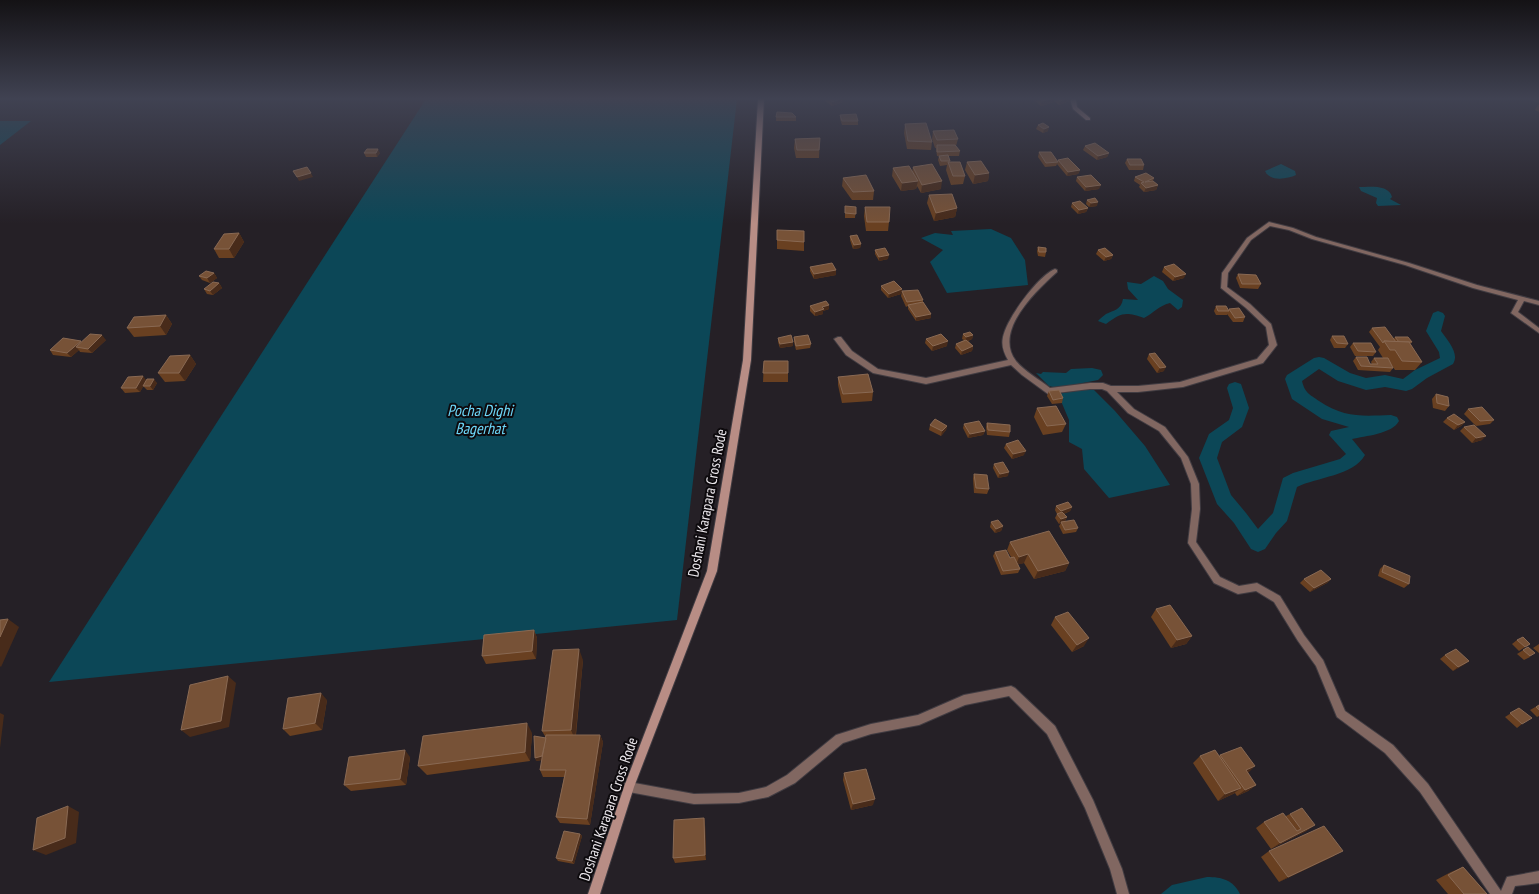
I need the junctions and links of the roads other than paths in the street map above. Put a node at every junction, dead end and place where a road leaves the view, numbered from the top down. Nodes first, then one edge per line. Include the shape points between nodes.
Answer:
1 (759, 141) edge
2 (1055, 271) dead end
3 (1521, 300) junction
4 (1539, 303) edge
5 (1539, 331) edge
6 (838, 339) dead end
7 (1012, 362) junction
8 (1110, 389) junction
9 (629, 787) junction
10 (1539, 877) edge
11 (594, 894) edge
12 (1123, 894) edge
13 (1497, 894) edge
14 (1506, 894) edge

1 - 9 street, Doshani Karapara Cross Rode via 747,360 712,571
2 - 7 street via 1019,308 1011,322 1004,345
3 - 4 street
3 - 5 street via 1514,313
3 - 8 street via 1269,224 1249,239 1225,273 1224,288 1269,326 1274,346 1260,361 1180,385
6 - 7 street via 849,353 876,371 926,381
7 - 8 street via 1048,391 1090,386
8 - 13 street via 1131,411 1162,429 1184,457 1195,484 1196,510 1192,543 1217,580 1238,590 1257,586 1277,599 1320,663 1341,714 1389,749 1424,788
9 - 11 street, Doshani Karapara Cross Rode
9 - 12 street via 694,799 739,798 768,792 791,779 840,740 871,729 919,720 964,700 1011,691 1051,730 1089,804 1116,869
10 - 14 street via 1511,881

